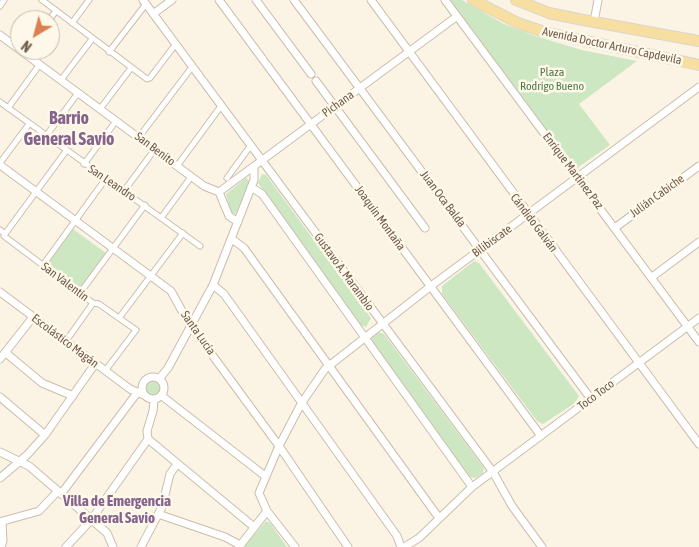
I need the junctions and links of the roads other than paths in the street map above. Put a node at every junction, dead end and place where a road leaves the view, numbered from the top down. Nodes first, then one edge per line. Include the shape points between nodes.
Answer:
1 (4, 0) edge
2 (42, 0) edge
3 (89, 0) edge
4 (172, 0) edge
5 (219, 0) edge
6 (256, 0) edge
7 (294, 0) edge
8 (371, 0) edge
9 (445, 0) edge
10 (472, 0) edge
11 (516, 0) edge
12 (598, 0) edge
13 (144, 2) edge
14 (0, 6) edge
15 (55, 10) edge
16 (60, 14) edge
17 (153, 14) junction
18 (456, 17) junction
19 (594, 22) junction
20 (72, 23) junction
21 (92, 39) junction
22 (699, 41) edge
23 (175, 44) junction
24 (109, 52) junction
25 (409, 52) junction
26 (35, 60) edge
27 (40, 64) junction
28 (699, 65) edge
29 (192, 67) junction
30 (131, 68) junction
31 (311, 74) dead end
32 (61, 80) junction
33 (316, 80) dead end
34 (699, 87) edge
35 (360, 88) junction
36 (78, 93) junction
37 (0, 102) edge
38 (221, 106) junction
39 (336, 106) junction
40 (8, 108) junction
41 (100, 109) junction
42 (116, 121) junction
43 (29, 124) junction
44 (311, 124) junction
45 (46, 136) junction
46 (139, 138) junction
47 (251, 145) junction
48 (155, 149) junction
49 (66, 151) junction
50 (262, 161) junction
51 (0, 164) edge
52 (84, 164) junction
53 (177, 166) junction
54 (699, 166) edge
55 (254, 167) junction
56 (107, 177) junction
57 (191, 177) junction
58 (227, 178) dead end
59 (578, 178) junction
60 (251, 187) junction
61 (124, 191) junction
62 (219, 192) junction
63 (36, 193) junction
64 (145, 206) junction
65 (528, 215) junction
66 (161, 218) junction
67 (75, 221) junction
68 (238, 222) junction
69 (616, 227) junction
70 (425, 228) dead end
71 (3, 232) edge
72 (183, 233) junction
73 (232, 240) junction
74 (699, 242) edge
75 (200, 246) dead end
76 (113, 248) junction
77 (480, 249) junction
78 (43, 265) junction
79 (151, 276) junction
80 (652, 277) junction
81 (213, 285) junction
82 (431, 286) junction
83 (0, 292) edge
84 (80, 293) junction
85 (93, 303) junction
86 (34, 317) junction
87 (119, 318) junction
88 (699, 318) edge
89 (382, 324) junction
90 (191, 326) junction
91 (688, 327) junction
92 (364, 338) junction
93 (66, 341) junction
94 (699, 342) edge
95 (2, 357) edge
96 (639, 363) junction
97 (95, 364) junction
98 (329, 365) junction
99 (105, 371) junction
100 (159, 379) junction
101 (144, 381) junction
102 (130, 389) junction
103 (140, 394) junction
104 (73, 396) junction
105 (162, 396) junction
106 (0, 397) edge
107 (591, 399) junction
108 (154, 400) junction
109 (301, 404) junction
110 (45, 435) junction
111 (541, 436) junction
112 (148, 439) junction
113 (699, 444) edge
114 (279, 446) junction
115 (0, 452) edge
116 (21, 461) junction
117 (177, 464) junction
118 (493, 472) junction
119 (265, 476) junction
120 (0, 478) edge
121 (472, 487) junction
122 (60, 492) junction
123 (267, 510) junction
124 (158, 514) junction
125 (439, 518) junction
126 (90, 520) junction
127 (1, 522) edge
128 (254, 527) junction
129 (240, 546) edge
130 (1, 547) edge
131 (66, 547) edge
132 (112, 547) edge
133 (141, 547) edge
134 (295, 547) edge
135 (348, 547) edge
136 (403, 547) edge
137 (542, 547) edge

1 - 14 street
2 - 15 street
3 - 20 street
4 - 17 street
5 - 44 street, Joaquín Montaña
6 - 31 street
7 - 35 street, Juan Oca Balda
8 - 25 street, Cándido Galván
9 - 18 street, Enrique Martínez Paz
10 - 28 main road, Avenida Doctor Arturo Capdevila via 544,32
11 - 19 main road, Avenida Doctor Arturo Capdevila via 549,13
12 - 19 street
13 - 17 street, Gustavo A. Marambio
13 - 24 street
16 - 20 street
17 - 23 street, Gustavo A. Marambio
18 - 25 street, Pichana
18 - 59 street, Enrique Martínez Paz
19 - 22 main road, Avenida Doctor Arturo Capdevila
20 - 21 street
21 - 24 street
21 - 32 street
23 - 29 street, Gustavo A. Marambio
23 - 30 street via 150,78
24 - 30 street
25 - 35 street, Pichana
25 - 65 street, Cándido Galván
26 - 27 street, San Benito
27 - 32 street, San Benito
27 - 40 street
29 - 38 street, Gustavo A. Marambio
29 - 46 street
30 - 41 street
32 - 36 street, San Benito
33 - 39 street
34 - 59 street, Bilibiscate
35 - 39 street, Pichana
35 - 77 street, Juan Oca Balda
36 - 41 street, San Benito
36 - 45 street
37 - 40 street, San Leandro
38 - 47 street, Gustavo A. Marambio
38 - 53 street
39 - 44 street, Pichana
39 - 70 street
40 - 43 street, San Leandro
41 - 42 street, San Benito
42 - 46 street, San Benito
42 - 52 street
43 - 45 street, San Leandro
43 - 51 street
44 - 50 street, Pichana
44 - 82 street, Joaquín Montaña
45 - 49 street, San Leandro
46 - 48 street, San Benito
47 - 50 street, Gustavo A. Marambio
47 - 58 street
48 - 53 street, San Benito
48 - 61 street
49 - 52 street, San Leandro
49 - 63 street
50 - 55 street, Pichana
50 - 89 street, Gustavo A. Marambio
51 - 63 street, Santa Lucía
52 - 56 street, San Leandro
53 - 57 street, San Benito
54 - 69 street, Julián Cabiche
55 - 60 street
55 - 62 street, Pichana
56 - 61 street, San Leandro
56 - 67 street
57 - 62 street, San Benito
57 - 66 street
59 - 65 street, Bilibiscate
59 - 69 street, Enrique Martínez Paz
60 - 68 street
60 - 92 street via 262,194
61 - 64 street, San Leandro
62 - 68 street via 229,216
63 - 67 street, Santa Lucía
63 - 71 street
64 - 66 street, San Leandro
64 - 76 street
65 - 77 street, Bilibiscate
65 - 96 street, Cándido Galván
66 - 72 street, San Leandro
67 - 76 street, Santa Lucía
67 - 78 street
68 - 73 street
69 - 80 street, Enrique Martínez Paz
71 - 78 street, San Valentín
72 - 75 street, San Leandro
72 - 79 street
73 - 81 street
73 - 98 street via 244,248
74 - 80 street
76 - 79 street, Santa Lucía
76 - 84 street
77 - 82 street, Bilibiscate
77 - 107 street, Juan Oca Balda
78 - 84 street, San Valentín
79 - 87 street
79 - 90 street, Santa Lucía via 171,291
80 - 91 street, Enrique Martínez Paz
81 - 90 street
81 - 109 street via 224,294
82 - 89 street, Bilibiscate
82 - 111 street, Joaquín Montaña
83 - 86 street, Escolástico Magán
84 - 85 street, San Valentín
85 - 87 street, San Valentín
85 - 93 street
86 - 93 street, Escolástico Magán
86 - 95 street
87 - 99 street, San Valentín via 136,330
88 - 91 street, Toco Toco
89 - 92 street, Bilibiscate
89 - 118 street, Gustavo A. Marambio
90 - 100 street
90 - 114 street, Santa Lucía
91 - 94 street, Enrique Martínez Paz
91 - 96 street, Toco Toco
92 - 98 street, Bilibiscate
92 - 121 street
93 - 97 street, Escolástico Magán
95 - 104 street via 38,381
96 - 107 street, Toco Toco
96 - 113 street, Cándido Galván
97 - 99 street, Escolástico Magán
97 - 104 street
98 - 109 street, Bilibiscate
98 - 125 street
99 - 102 street, Escolástico Magán
100 - 101 street via 150,377
100 - 105 street via 165,386
101 - 102 street
101 - 103 street
102 - 103 street, Escolástico Magán
103 - 108 street, Escolástico Magán
103 - 122 street
104 - 110 street
105 - 108 street
105 - 119 street
106 - 110 street
107 - 111 street, Toco Toco
108 - 112 street
109 - 114 street, Bilibiscate
109 - 136 street
110 - 116 street
111 - 118 street, Toco Toco
112 - 117 street
112 - 126 street
114 - 119 street, Bilibiscate
114 - 135 street, Santa Lucía
115 - 116 street
116 - 120 street
116 - 122 street
117 - 124 street via 170,474
117 - 128 street
118 - 121 street, Toco Toco
118 - 137 street, Gustavo A. Marambio via 512,506
119 - 123 street, Bilibiscate via 260,493
121 - 125 street, Toco Toco
122 - 126 street
122 - 127 street via 38,511
123 - 128 street
123 - 134 street
124 - 129 street via 225,537
124 - 133 street
125 - 136 street, Toco Toco via 416,541
126 - 131 street
126 - 132 street via 107,533
127 - 130 street via 4,541
128 - 129 street

